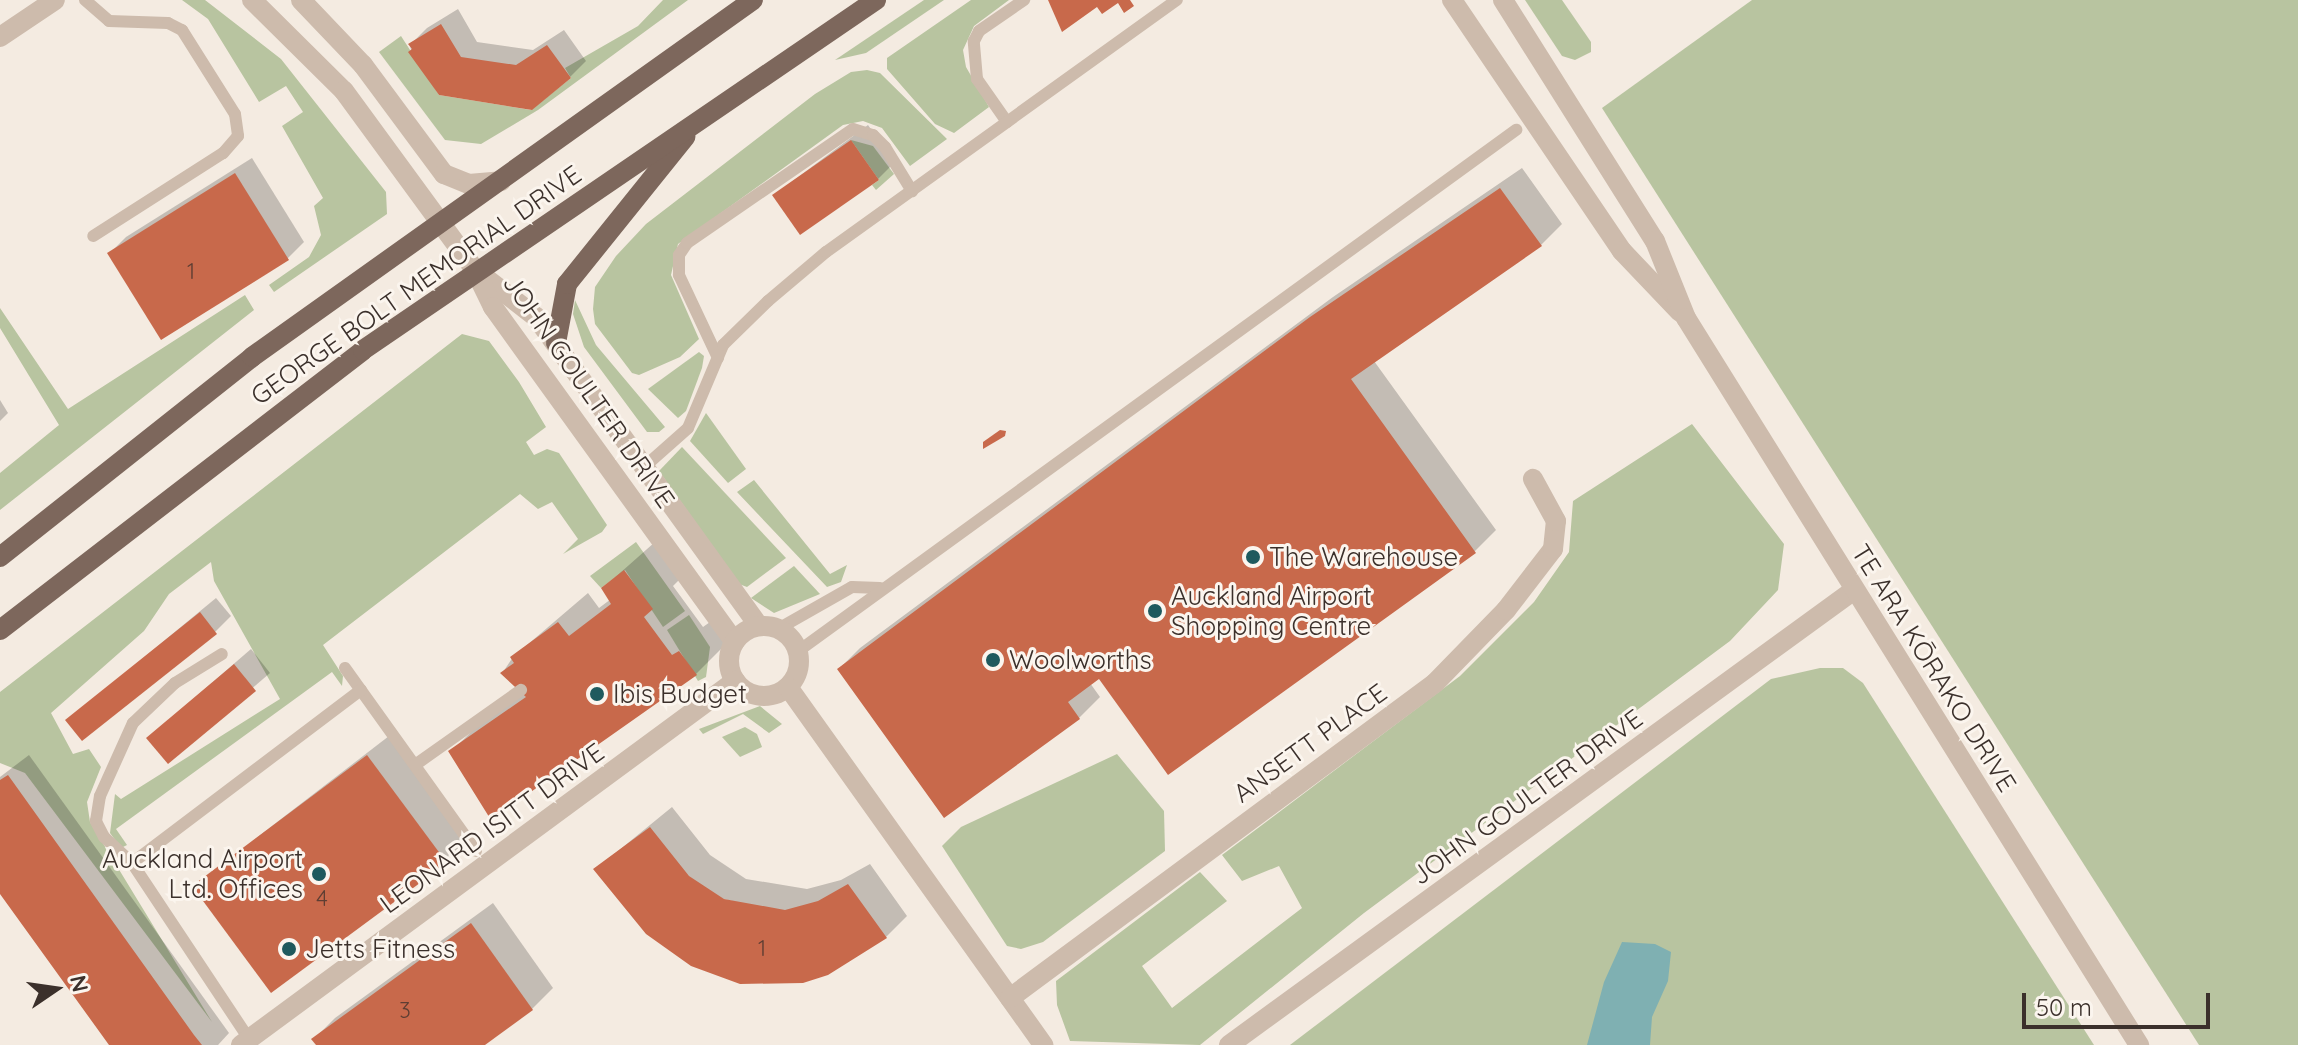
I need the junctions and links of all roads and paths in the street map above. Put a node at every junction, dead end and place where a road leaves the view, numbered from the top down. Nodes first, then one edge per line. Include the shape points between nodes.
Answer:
1 (55, 0) edge
2 (85, 0) edge
3 (252, 0) edge
4 (301, 0) edge
5 (753, 0) edge
6 (876, 0) edge
7 (1024, 0) edge
8 (1177, 0) edge
9 (1452, 0) edge
10 (1503, 0) edge
11 (0, 37) edge
12 (700, 119) junction
13 (1007, 122) junction
14 (1516, 130) dead end
15 (501, 181) junction
16 (912, 191) junction
17 (439, 221) junction
18 (93, 236) dead end
19 (475, 270) junction
20 (1686, 318) junction
21 (556, 343) junction
22 (718, 358) junction
23 (643, 468) junction
24 (1533, 479) dead end
25 (0, 557) edge
26 (880, 588) junction
27 (1854, 590) junction
28 (768, 628) junction
29 (0, 630) edge
30 (735, 642) junction
31 (797, 652) junction
32 (222, 654) dead end
33 (345, 668) dead end
34 (735, 681) junction
35 (788, 687) junction
36 (361, 690) junction
37 (521, 690) dead end
38 (415, 765) junction
39 (476, 851) dead end
40 (132, 863) junction
41 (1010, 998) junction
42 (245, 1042) edge
43 (1043, 1045) edge
44 (1229, 1045) edge
45 (2139, 1045) edge

1 - 11 street
2 - 18 lane via 109,21 168,23 182,30 235,114 238,136 223,153
3 - 17 street via 318,60
4 - 15 street via 363,65 444,174 469,184
5 - 15 main road, GEORGE BOLT MEMORIAL DRIVE
6 - 12 main road, GEORGE BOLT MEMORIAL DRIVE
7 - 13 lane via 979,31 974,41 977,79
8 - 13 lane
9 - 20 street, TE ARA KŌRAKO DRIVE via 1622,251
10 - 20 street, TE ARA KŌRAKO DRIVE via 1655,241
12 - 19 main road, GEORGE BOLT MEMORIAL DRIVE
12 - 21 main road via 567,284
13 - 16 lane
14 - 26 lane
15 - 17 main road, GEORGE BOLT MEMORIAL DRIVE
16 - 22 lane via 768,301 723,345
16 - 22 lane via 885,147 873,135 853,129 687,243 679,255 679,275
17 - 19 street
17 - 25 main road, GEORGE BOLT MEMORIAL DRIVE via 252,357
19 - 21 street, JOHN GOULTER DRIVE via 528,307
19 - 29 main road, GEORGE BOLT MEMORIAL DRIVE via 256,430
19 - 30 street, JOHN GOULTER DRIVE via 493,307
20 - 27 street, TE ARA KŌRAKO DRIVE
21 - 23 street, JOHN GOULTER DRIVE
22 - 23 lane via 688,428
23 - 28 street, JOHN GOULTER DRIVE
24 - 41 street, ANSETT PLACE via 1556,521 1548,559 1435,683
26 - 28 lane via 852,587
26 - 31 lane
27 - 44 street, JOHN GOULTER DRIVE
27 - 45 street, TE ARA KŌRAKO DRIVE
28 - 30 street
28 - 31 street
30 - 34 street via 729,660
31 - 35 street via 798,671
32 - 40 lane via 175,683 133,723 100,796 100,829
33 - 36 lane
34 - 35 street via 760,697
34 - 42 street, LEONARD ISITT DRIVE
35 - 41 street
36 - 38 lane
36 - 40 lane
37 - 38 lane
38 - 39 lane
40 - 42 lane
41 - 43 street

